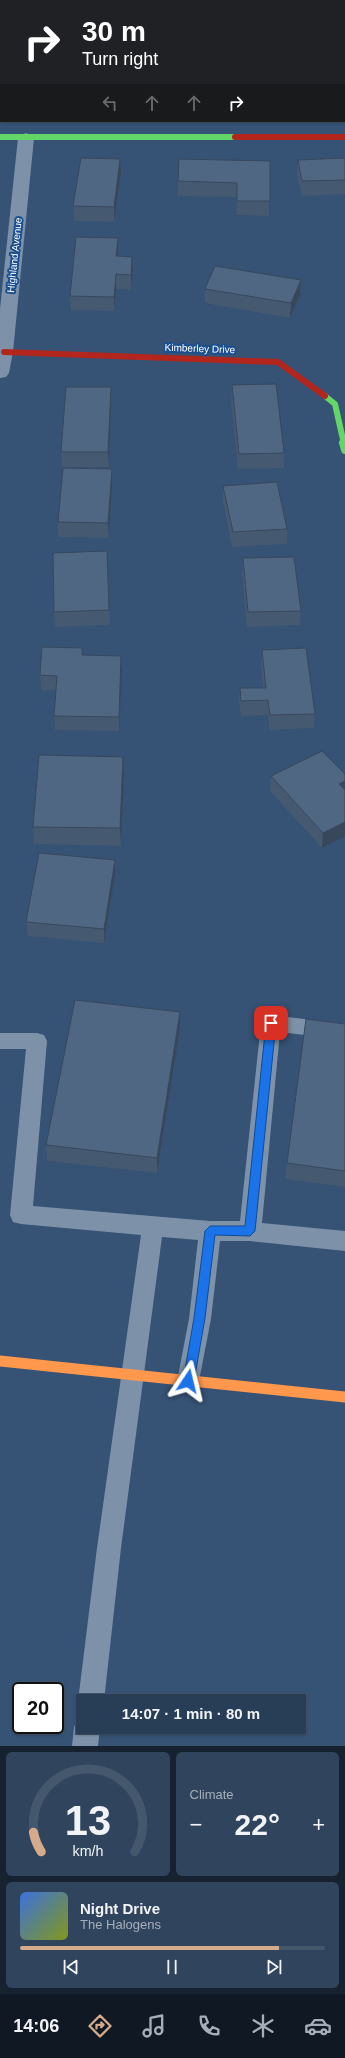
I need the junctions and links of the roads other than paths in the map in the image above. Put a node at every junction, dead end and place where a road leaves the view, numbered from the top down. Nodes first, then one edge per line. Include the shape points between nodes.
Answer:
1 (0, 137) edge
2 (345, 137) edge
3 (26, 138) junction
4 (4, 352) junction
5 (0, 373) edge
6 (345, 450) edge
7 (345, 1032) edge
8 (0, 1041) edge
9 (153, 1225) junction
10 (210, 1231) junction
11 (250, 1231) junction
12 (345, 1240) edge
13 (0, 1361) edge
14 (133, 1375) junction
15 (188, 1381) junction
16 (345, 1397) edge
17 (92, 1694) edge
18 (86, 1734) edge
19 (85, 1746) edge

1 - 3 main road
2 - 3 main road
3 - 4 street, Highland Avenue
4 - 5 street, Highland Avenue
4 - 6 main road, Kimberley Drive via 278,362 335,404
7 - 11 lane via 271,1023
8 - 9 lane via 37,1042 21,1215
9 - 10 lane
9 - 14 lane
10 - 11 lane
10 - 15 lane via 200,1318
11 - 12 lane
13 - 14 main road
14 - 15 main road
14 - 17 lane
15 - 16 main road
18 - 19 lane

